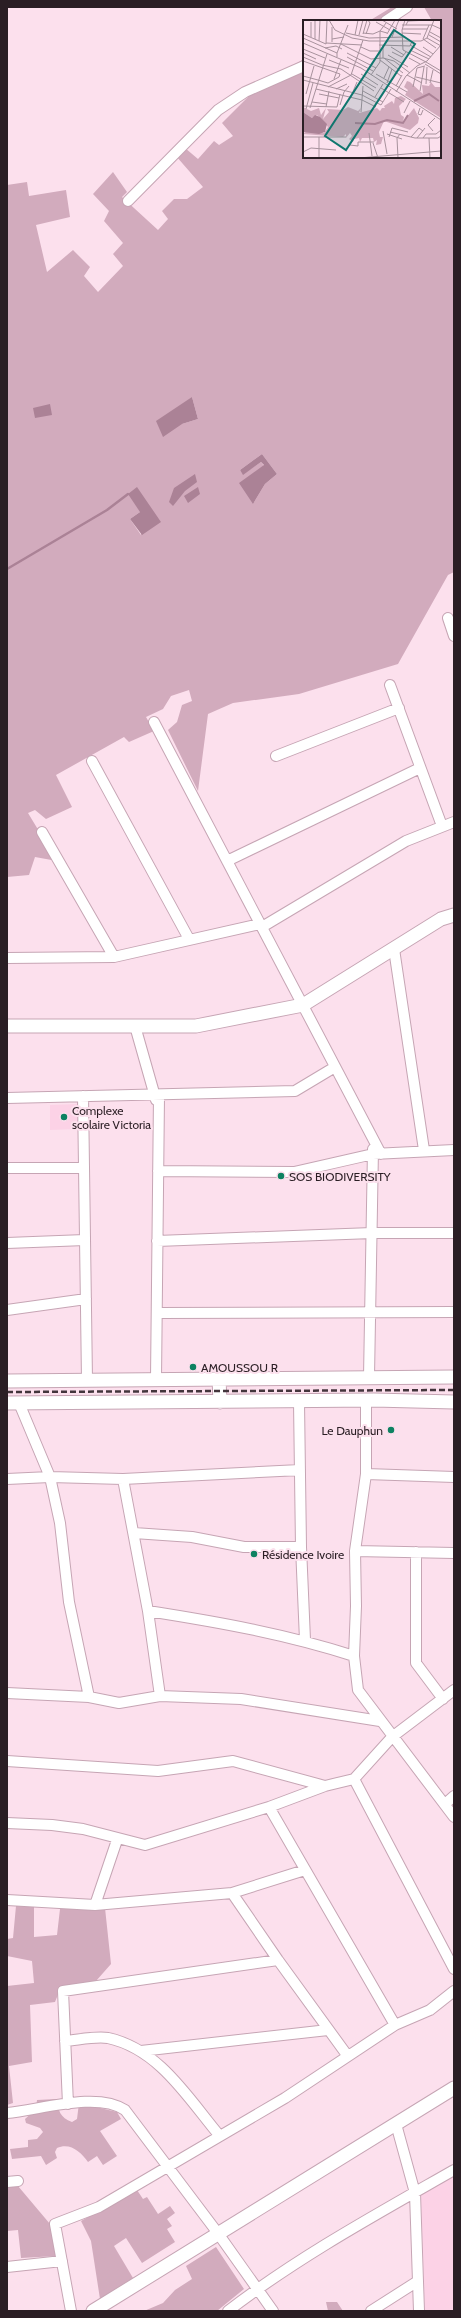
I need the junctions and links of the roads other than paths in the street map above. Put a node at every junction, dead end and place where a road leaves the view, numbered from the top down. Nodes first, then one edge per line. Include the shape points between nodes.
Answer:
1 (407, 7) edge
2 (388, 20) edge
3 (303, 66) edge
4 (128, 201) dead end
5 (448, 618) dead end
6 (454, 636) edge
7 (390, 685) dead end
8 (399, 708) junction
9 (154, 722) dead end
10 (276, 756) dead end
11 (92, 761) dead end
12 (420, 768) junction
13 (454, 822) edge
14 (442, 826) junction
15 (42, 832) dead end
16 (227, 861) junction
17 (454, 914) edge
18 (261, 926) junction
19 (189, 940) junction
20 (394, 949) junction
21 (114, 957) junction
22 (7, 958) edge
23 (303, 1005) junction
24 (7, 1026) edge
25 (135, 1026) junction
26 (336, 1067) junction
27 (157, 1095) junction
28 (84, 1096) junction
29 (7, 1098) edge
30 (424, 1150) junction
31 (454, 1150) edge
32 (377, 1154) junction
33 (7, 1168) edge
34 (84, 1168) junction
35 (158, 1171) junction
36 (372, 1233) junction
37 (454, 1233) edge
38 (85, 1240) junction
39 (157, 1241) junction
40 (7, 1243) edge
41 (86, 1299) junction
42 (7, 1310) edge
43 (454, 1312) edge
44 (157, 1313) junction
45 (370, 1313) junction
46 (369, 1377) junction
47 (454, 1377) edge
48 (219, 1378) junction
49 (156, 1379) junction
50 (87, 1380) junction
51 (7, 1381) edge
52 (366, 1401) junction
53 (13, 1402) edge
54 (220, 1402) junction
55 (299, 1402) junction
56 (454, 1402) edge
57 (300, 1470) junction
58 (366, 1474) junction
59 (50, 1477) junction
60 (454, 1477) edge
61 (7, 1479) edge
62 (123, 1479) junction
63 (134, 1533) junction
64 (301, 1547) junction
65 (355, 1551) junction
66 (416, 1552) junction
67 (454, 1553) edge
68 (148, 1611) junction
69 (305, 1640) junction
70 (354, 1656) junction
71 (454, 1690) edge
72 (7, 1693) edge
73 (160, 1696) junction
74 (89, 1697) junction
75 (443, 1699) junction
76 (380, 1721) junction
77 (392, 1737) junction
78 (7, 1761) edge
79 (354, 1779) junction
80 (325, 1786) junction
81 (454, 1796) edge
82 (445, 1804) junction
83 (269, 1807) junction
84 (454, 1817) edge
85 (7, 1823) edge
86 (117, 1840) junction
87 (305, 1870) junction
88 (232, 1893) junction
89 (7, 1900) edge
90 (95, 1905) junction
91 (278, 1960) junction
92 (454, 1969) edge
93 (454, 1991) edge
94 (395, 2025) junction
95 (328, 2030) junction
96 (65, 2041) junction
97 (141, 2051) junction
98 (347, 2055) junction
99 (454, 2088) edge
100 (68, 2104) junction
101 (7, 2113) edge
102 (396, 2124) junction
103 (219, 2135) junction
104 (166, 2167) junction
105 (454, 2170) edge
106 (18, 2181) dead end
107 (7, 2182) edge
108 (415, 2192) junction
109 (218, 2232) junction
110 (62, 2261) junction
111 (7, 2267) edge
112 (418, 2281) junction
113 (257, 2288) junction
114 (71, 2311) edge
115 (93, 2311) edge
116 (228, 2311) edge
117 (273, 2311) edge
118 (371, 2311) edge
119 (420, 2311) edge

1 - 2 street
3 - 4 street via 245,92 218,110
5 - 6 street
7 - 8 street
8 - 10 street
8 - 12 street
9 - 16 street
11 - 19 street
12 - 14 street
12 - 16 street
13 - 14 street
14 - 18 street via 406,840
15 - 21 street
16 - 18 street
17 - 20 main road via 441,919
18 - 19 street
18 - 23 street
19 - 21 street
20 - 23 main road
20 - 30 street
21 - 22 street
23 - 25 main road via 196,1026
23 - 26 street
24 - 25 main road
25 - 27 street
26 - 27 street via 295,1091
26 - 32 street via 374,1140
27 - 28 street
27 - 35 street
28 - 29 street
28 - 34 street
30 - 31 street
30 - 32 street
32 - 35 street via 294,1172
32 - 36 street
33 - 34 street
34 - 38 street
35 - 39 street
36 - 37 street
36 - 39 street
36 - 45 street
38 - 40 street
38 - 41 street
39 - 44 street
41 - 42 street
41 - 50 street
43 - 45 street
44 - 45 street
44 - 49 street
45 - 46 street
46 - 47 main road
46 - 48 main road
48 - 49 main road
48 - 54 main road
49 - 50 main road
50 - 51 main road
52 - 55 main road
52 - 56 main road
52 - 58 street
53 - 54 main road
53 - 59 street
54 - 55 main road
55 - 57 street
57 - 62 street
57 - 64 street
58 - 60 street
58 - 65 street
59 - 61 street
59 - 62 street
59 - 74 street via 60,1523 69,1602
62 - 63 street
63 - 64 street via 192,1537 244,1547
63 - 68 street
64 - 69 street
65 - 66 street
65 - 70 street
66 - 67 street
66 - 75 street via 416,1663
68 - 69 street via 216,1621
68 - 73 street
69 - 70 street
70 - 76 street via 358,1690
71 - 75 street
72 - 74 street
73 - 74 street via 119,1703
73 - 76 street via 241,1699
75 - 77 street
76 - 77 street
77 - 79 street
77 - 82 street
78 - 80 street via 158,1770 233,1761
79 - 80 street
79 - 92 street
80 - 83 street
81 - 82 street
82 - 84 street
83 - 86 street via 145,1845
83 - 87 street
85 - 86 street via 83,1829
86 - 90 street
87 - 88 street
87 - 94 street
88 - 90 street
88 - 91 street
89 - 90 street
91 - 95 street
91 - 96 street via 63,1992
93 - 94 street via 430,2010
94 - 98 street
95 - 97 street
95 - 98 street
96 - 97 street via 107,2038
96 - 100 street
97 - 103 street via 159,2064
98 - 103 street via 285,2098
99 - 102 main road
100 - 101 street
100 - 104 street via 118,2105 130,2117
102 - 108 street
102 - 109 main road
103 - 104 street
104 - 109 street
104 - 110 street via 98,2207 55,2224
105 - 108 street
106 - 107 street
108 - 112 street
108 - 113 street
109 - 113 street
109 - 115 main road
110 - 111 street
110 - 114 street
112 - 118 street
112 - 119 street
113 - 116 street
113 - 117 street

